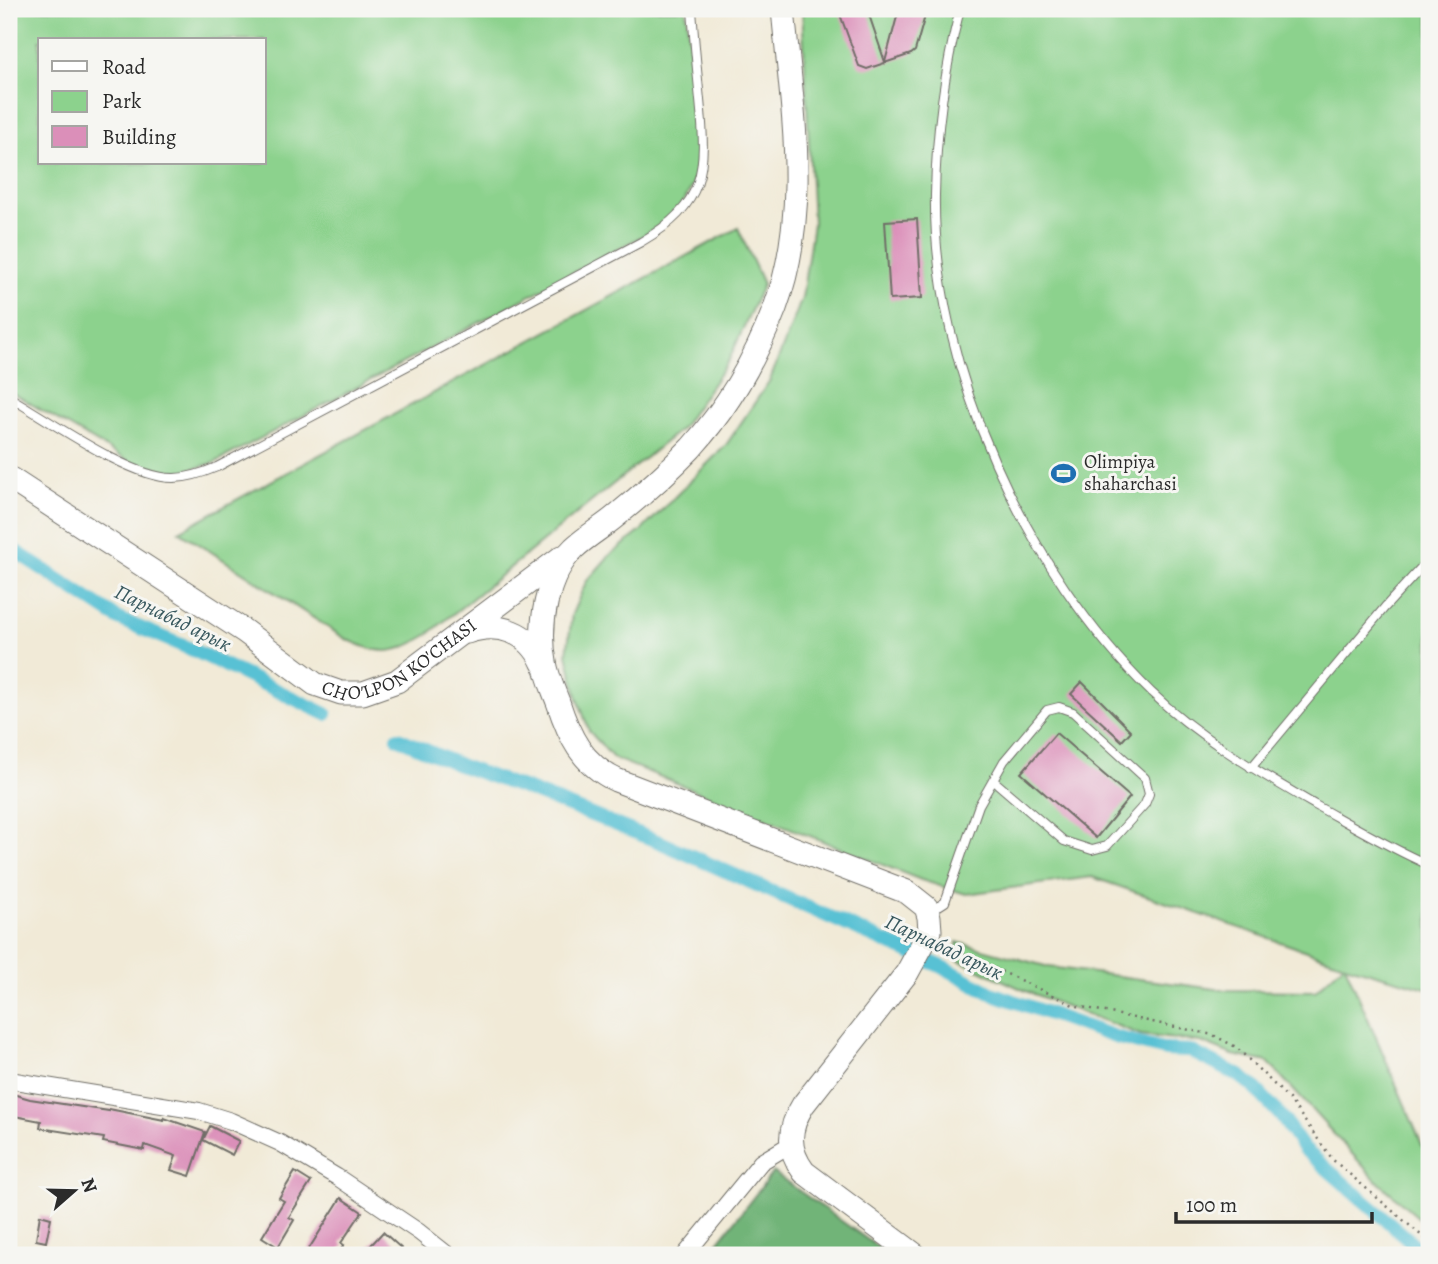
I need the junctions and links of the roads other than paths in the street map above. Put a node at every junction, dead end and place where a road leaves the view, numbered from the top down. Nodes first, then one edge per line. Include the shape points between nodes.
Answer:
1 (692, 9) edge
2 (783, 9) edge
3 (960, 9) edge
4 (9, 397) edge
5 (9, 478) edge
6 (575, 548) junction
7 (1429, 559) edge
8 (460, 635) junction
9 (546, 669) junction
10 (1251, 768) junction
11 (993, 780) junction
12 (1429, 865) edge
13 (927, 929) junction
14 (9, 1080) edge
15 (790, 1144) junction
16 (447, 1255) edge
17 (685, 1255) edge
18 (915, 1255) edge

1 - 4 lane via 702,169 694,193 679,214 641,242 217,467 189,476 162,477 132,469
2 - 6 main road, CHO'LPON KO'CHASI via 797,166 794,236 775,307 747,369 711,424 667,471
3 - 10 lane via 947,73 935,197 948,318 986,441 1045,558 1107,645 1153,694
5 - 8 main road, CHO'LPON KO'CHASI via 244,631 315,684 332,691 362,693 386,686
6 - 8 main road, CHO'LPON KO'CHASI
6 - 9 main road via 557,575 546,604 542,636
7 - 10 lane
8 - 9 main road via 491,627 511,631 532,644
9 - 13 main road via 572,741 601,772 907,892 922,903
10 - 12 lane
11 - 11 lane via 1064,841 1092,849 1107,846 1150,794 1145,778 1064,707 1046,710
11 - 13 lane via 979,805 945,902
13 - 15 main road via 908,972 803,1105
14 - 16 street via 199,1111 231,1121 337,1177
15 - 17 street via 761,1162
15 - 18 main road via 804,1172

